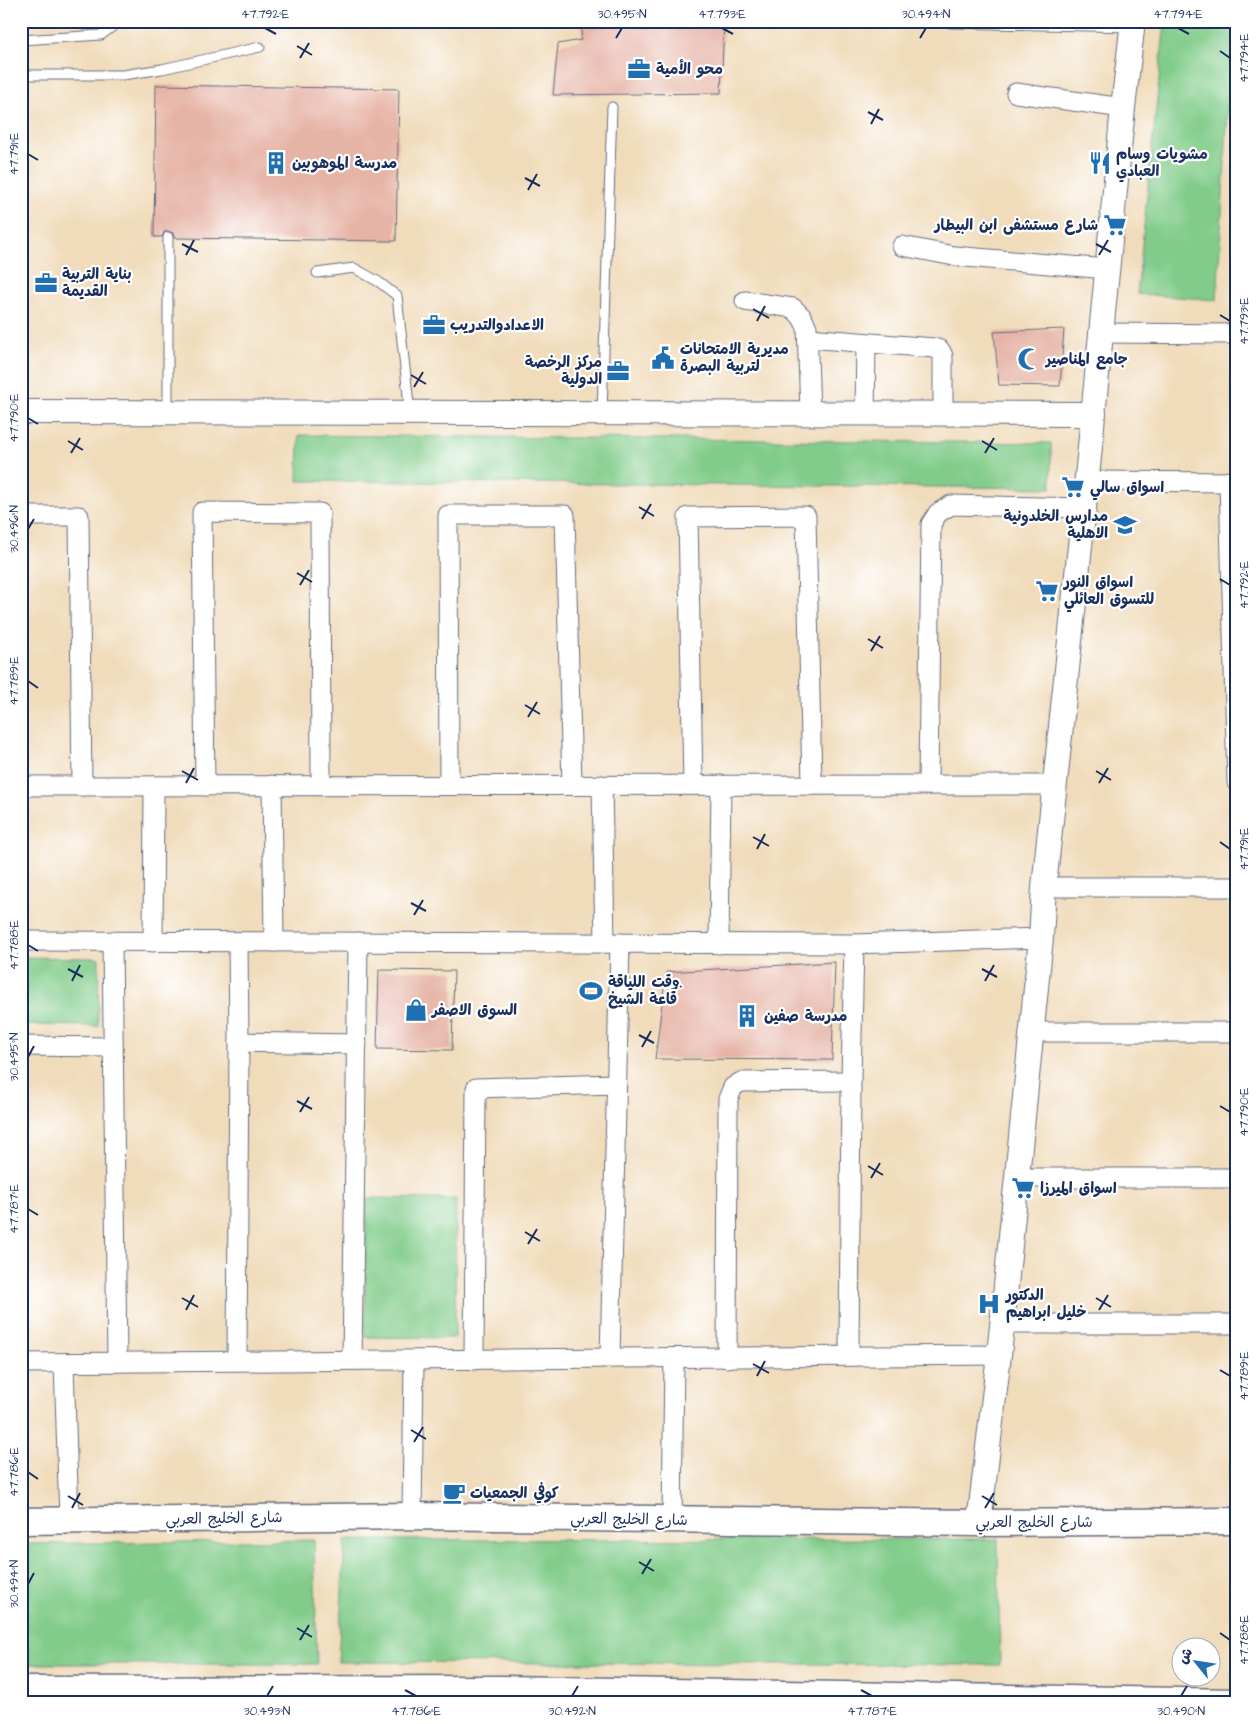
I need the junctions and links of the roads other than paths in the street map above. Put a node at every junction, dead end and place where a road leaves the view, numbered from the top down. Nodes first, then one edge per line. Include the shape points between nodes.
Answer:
1 (116, 21) edge
2 (950, 23) dead end
3 (1133, 24) edge
4 (21, 40) edge
5 (260, 47) dead end
6 (21, 75) edge
7 (1016, 93) dead end
8 (612, 107) dead end
9 (1123, 108) junction
10 (168, 238) dead end
11 (902, 246) dead end
12 (1107, 269) junction
13 (316, 273) dead end
14 (745, 301) dead end
15 (1101, 333) junction
16 (1237, 334) edge
17 (808, 338) junction
18 (866, 343) junction
19 (21, 412) edge
20 (168, 413) junction
21 (410, 413) junction
22 (602, 413) junction
23 (810, 413) junction
24 (943, 413) junction
25 (865, 414) junction
26 (1094, 414) junction
27 (1086, 482) junction
28 (1233, 482) edge
29 (1084, 508) junction
30 (21, 516) edge
31 (1237, 783) edge
32 (272, 785) junction
33 (321, 785) junction
34 (449, 785) junction
35 (572, 785) junction
36 (602, 785) junction
37 (693, 785) junction
38 (721, 785) junction
39 (812, 785) junction
40 (928, 785) junction
41 (1056, 785) junction
42 (21, 786) edge
43 (82, 786) junction
44 (154, 786) junction
45 (205, 786) junction
46 (1044, 887) junction
47 (1237, 887) edge
48 (1041, 938) junction
49 (21, 941) edge
50 (112, 942) junction
51 (153, 942) junction
52 (238, 942) junction
53 (274, 942) junction
54 (358, 942) junction
55 (613, 943) junction
56 (719, 944) junction
57 (854, 944) junction
58 (1031, 1032) junction
59 (1237, 1032) edge
60 (240, 1042) junction
61 (356, 1044) junction
62 (21, 1046) edge
63 (113, 1047) junction
64 (851, 1081) junction
65 (617, 1084) junction
66 (1016, 1178) junction
67 (1237, 1178) edge
68 (1002, 1324) junction
69 (1237, 1324) edge
70 (999, 1355) junction
71 (849, 1356) junction
72 (610, 1358) junction
73 (674, 1358) junction
74 (727, 1358) junction
75 (352, 1360) junction
76 (414, 1360) junction
77 (474, 1360) junction
78 (236, 1361) junction
79 (117, 1362) junction
80 (21, 1363) edge
81 (64, 1363) junction
82 (412, 1516) junction
83 (672, 1519) junction
84 (69, 1520) junction
85 (21, 1521) edge
86 (1237, 1521) edge
87 (979, 1523) junction
88 (21, 1690) edge
89 (203, 1696) edge
90 (779, 1699) edge
91 (1237, 1702) edge

1 - 4 lane via 101,35
2 - 3 lane
3 - 9 street
5 - 6 lane via 123,75
7 - 9 street
8 - 22 lane
9 - 12 street
10 - 20 lane
11 - 12 street via 954,256
12 - 15 street
13 - 21 lane via 354,268 397,296
14 - 17 street via 793,308 807,327
15 - 16 street
15 - 26 street
17 - 18 street
17 - 23 street
18 - 24 street via 940,350 943,356
18 - 25 street
19 - 20 street
20 - 21 street
21 - 22 street
22 - 23 street
23 - 25 street
24 - 25 street
24 - 26 street
26 - 27 street
27 - 28 street
27 - 29 street
28 - 31 street
29 - 40 street via 951,505 938,513 931,524
29 - 41 street
30 - 43 street via 79,516
32 - 33 street
32 - 45 street
32 - 53 street
33 - 34 street
33 - 45 street via 320,512 202,512
34 - 35 street
34 - 35 street via 448,515 565,515
35 - 36 street
36 - 37 street
36 - 55 street
37 - 38 street
37 - 39 street via 688,517 796,516 806,516
38 - 39 street
38 - 56 street
39 - 40 street
40 - 41 street
41 - 46 street
42 - 43 street
43 - 44 street
44 - 45 street
44 - 51 street
46 - 47 street
46 - 48 street
48 - 57 street
48 - 58 street
49 - 50 street
50 - 51 street
50 - 63 street
51 - 52 street
52 - 53 street
52 - 60 street
53 - 54 street
54 - 55 street
54 - 61 street
55 - 56 street
55 - 65 street
56 - 57 street
57 - 64 street
58 - 59 street
58 - 66 street
60 - 61 street
60 - 78 street
61 - 75 street
62 - 63 street
63 - 79 street
64 - 71 street
64 - 74 street via 741,1082 733,1087 728,1099
65 - 72 street
65 - 77 street via 476,1088
66 - 67 street
66 - 68 street
68 - 69 street
68 - 70 street
70 - 71 street
70 - 87 street
71 - 74 street
72 - 73 street
72 - 77 street
73 - 74 street
73 - 83 street
75 - 76 street
75 - 78 street
76 - 77 street
76 - 82 street
78 - 79 street
79 - 81 street
80 - 81 street
81 - 84 street
82 - 83 main road, شارع الخليج العربي
82 - 84 main road, شارع الخليج العربي
83 - 87 main road, شارع الخليج العربي
84 - 85 main road, شارع الخليج العربي
86 - 87 main road, شارع الخليج العربي
88 - 89 main road
89 - 90 main road via 503,1689
90 - 91 main road

